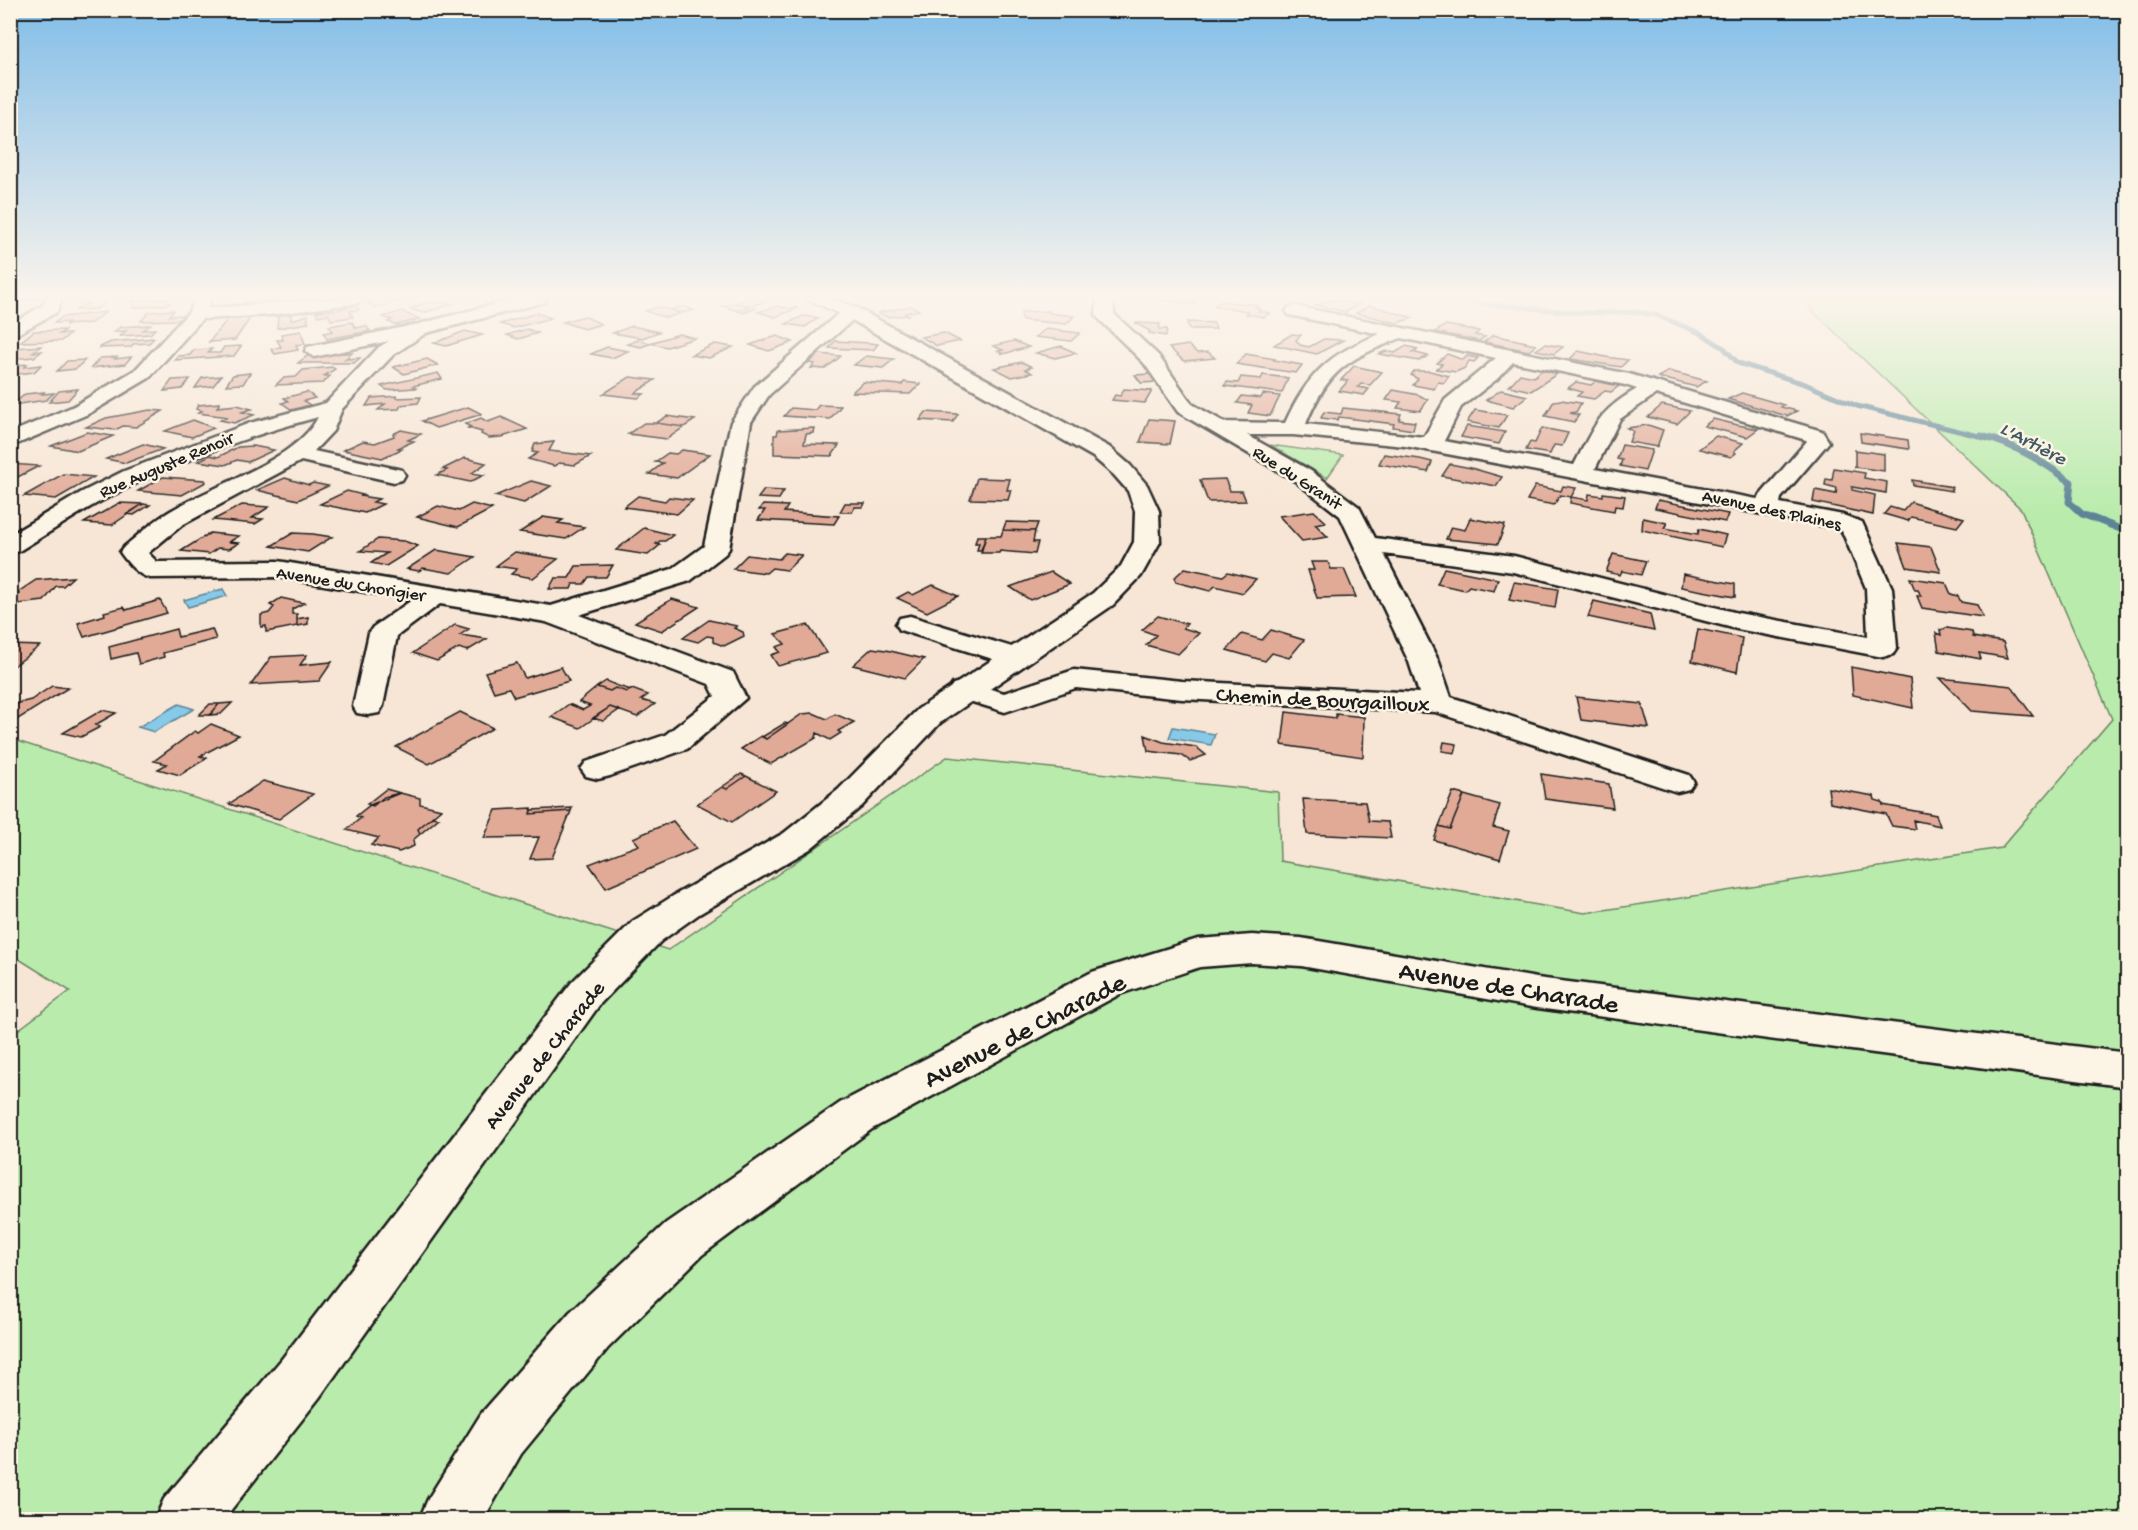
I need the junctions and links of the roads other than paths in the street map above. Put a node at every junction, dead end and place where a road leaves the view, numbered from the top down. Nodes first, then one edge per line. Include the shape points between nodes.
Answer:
1 (146, 369) edge
2 (369, 369) edge
3 (787, 369) edge
4 (954, 369) edge
5 (1158, 369) edge
6 (1327, 369) edge
7 (1496, 369) edge
8 (1584, 369) edge
9 (1654, 387) junction
10 (333, 408) junction
11 (81, 410) junction
12 (22, 414) dead end
13 (1220, 428) junction
14 (1293, 429) junction
15 (10, 441) edge
16 (1431, 444) junction
17 (298, 454) junction
18 (1582, 472) junction
19 (394, 475) dead end
20 (1767, 507) junction
21 (1366, 543) junction
22 (10, 546) edge
23 (433, 597) junction
24 (552, 615) junction
25 (910, 624) dead end
26 (1015, 657) junction
27 (964, 690) junction
28 (1438, 703) junction
29 (368, 706) dead end
30 (598, 769) dead end
31 (1677, 782) dead end
32 (2127, 1070) edge
33 (185, 1520) edge
34 (450, 1520) edge

1 - 11 street
2 - 10 street, Avenue du Chorigier
3 - 24 street via 762,392 741,422 716,549 681,575
4 - 26 street, Avenue de Charade via 1101,452 1139,490 1147,511 1147,542 1132,570 1103,599
5 - 13 street, Rue du Granit via 1185,408
6 - 14 street via 1312,387
7 - 16 street via 1452,404
8 - 9 street
9 - 18 street via 1611,416
9 - 20 street via 1818,439 1770,496
10 - 17 street, Avenue du Chorigier via 322,431
10 - 22 street, Rue Auguste Renoir via 257,427 132,476
11 - 12 street
11 - 15 street
13 - 14 street, Avenue des Plaines
13 - 21 street, Rue du Granit via 1303,476 1350,512
14 - 16 street, Avenue des Plaines
16 - 18 street, Avenue des Plaines
17 - 19 street
17 - 23 street, Avenue du Chorigier via 173,520 133,552 150,570 278,569
18 - 20 street, Avenue des Plaines
20 - 21 street, Avenue des Plaines via 1834,519 1853,527 1879,588 1883,648 1737,621 1514,564
21 - 28 street, Rue du Granit via 1424,662
23 - 24 street, Avenue du Chorigier
23 - 29 street via 383,633
24 - 30 street, Avenue du Chorigier via 722,678 731,698 676,742
25 - 26 street
26 - 27 street, Avenue de Charade
27 - 28 street, Chemin de Bourgailloux via 1005,703 1074,679 1182,690
27 - 33 street, Avenue de Charade via 929,716 850,798 796,841 647,931 586,993 300,1379
28 - 31 street, Chemin de Bourgailloux
32 - 34 street, Avenue de Charade via 1537,993 1302,952 1252,949 1198,953 1106,983 856,1116 684,1239 590,1330 501,1434

